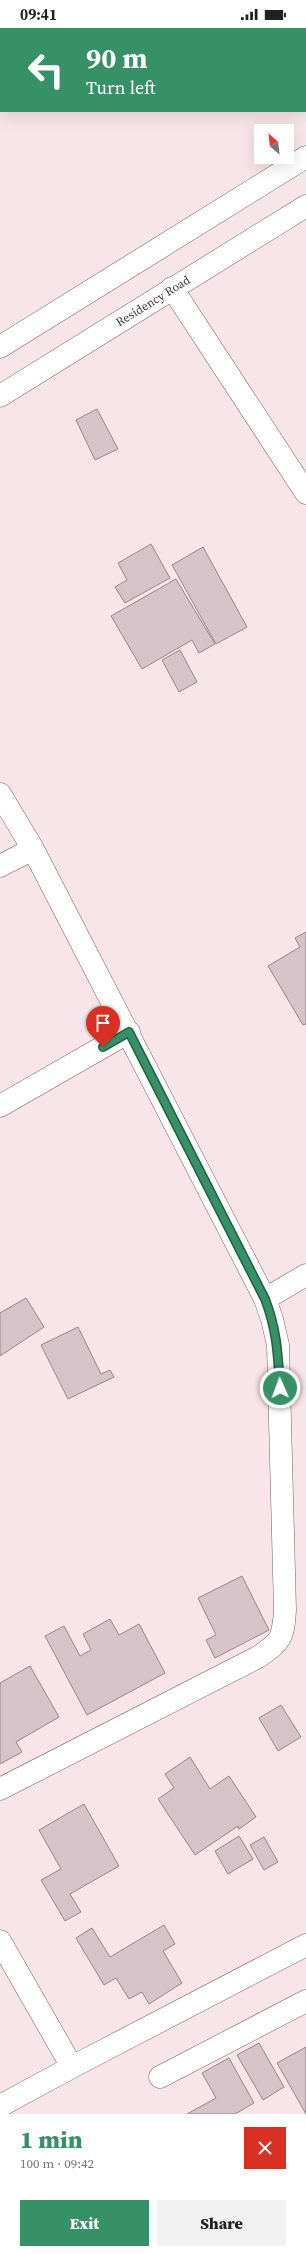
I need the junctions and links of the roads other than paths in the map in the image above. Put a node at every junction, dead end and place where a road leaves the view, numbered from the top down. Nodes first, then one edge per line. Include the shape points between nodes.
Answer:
1 (306, 157) edge
2 (306, 206) edge
3 (172, 288) junction
4 (0, 347) edge
5 (0, 396) edge
6 (306, 493) edge
7 (0, 794) edge
8 (33, 849) junction
9 (0, 866) edge
10 (129, 1032) junction
11 (0, 1106) edge
12 (306, 1275) edge
13 (265, 1299) junction
14 (0, 1789) edge
15 (0, 1941) edge
16 (306, 1945) edge
17 (306, 2001) edge
18 (72, 2067) junction
19 (160, 2077) dead end
20 (0, 2106) edge

1 - 4 street
2 - 3 street, Residency Road
3 - 5 street, Residency Road
3 - 6 street
7 - 8 street
8 - 9 street
8 - 10 street
10 - 11 street
10 - 13 street
12 - 13 street
13 - 14 street via 272,1319 278,1353 285,1610 284,1630 278,1644 258,1657
15 - 18 street
16 - 18 street
17 - 19 street
18 - 20 street

